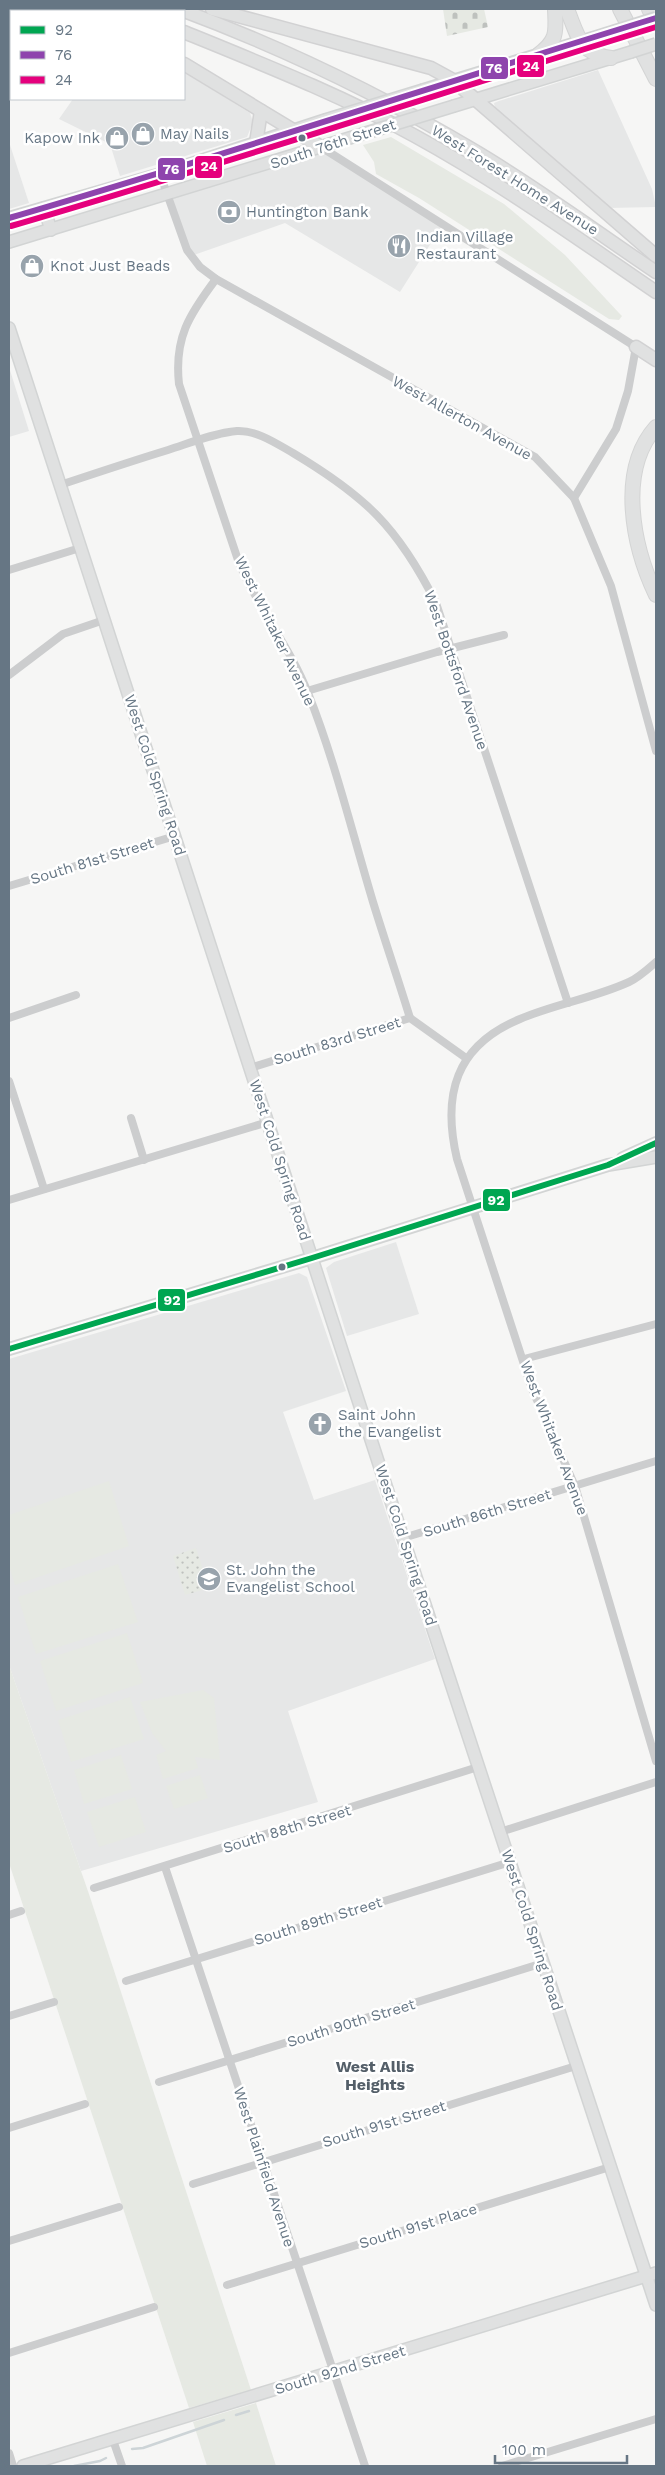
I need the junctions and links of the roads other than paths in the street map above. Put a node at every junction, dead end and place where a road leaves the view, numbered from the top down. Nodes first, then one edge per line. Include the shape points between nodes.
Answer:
1 (212, 9) edge
2 (555, 9) edge
3 (566, 9) edge
4 (620, 9) edge
5 (649, 9) edge
6 (185, 11) edge
7 (656, 18) edge
8 (656, 23) edge
9 (185, 32) edge
10 (581, 42) junction
11 (656, 44) edge
12 (538, 55) junction
13 (611, 58) junction
14 (185, 65) edge
15 (656, 78) edge
16 (453, 80) junction
17 (475, 100) junction
18 (261, 111) junction
19 (292, 131) junction
20 (256, 143) junction
21 (321, 147) junction
22 (160, 174) junction
23 (167, 195) junction
24 (44, 208) junction
25 (9, 218) edge
26 (51, 230) junction
27 (9, 242) edge
28 (656, 256) edge
29 (656, 272) edge
30 (216, 279) junction
31 (656, 292) edge
32 (9, 328) edge
33 (636, 347) junction
34 (656, 360) edge
35 (656, 427) edge
36 (199, 440) junction
37 (60, 485) junction
38 (574, 498) junction
39 (80, 548) junction
40 (9, 570) edge
41 (656, 594) edge
42 (104, 620) junction
43 (504, 635) dead end
44 (452, 649) junction
45 (9, 676) edge
46 (307, 691) junction
47 (656, 751) edge
48 (175, 836) junction
49 (9, 886) edge
50 (656, 962) edge
51 (76, 995) dead end
52 (568, 1003) junction
53 (9, 1018) edge
54 (410, 1018) junction
55 (466, 1058) junction
56 (250, 1068) junction
57 (9, 1082) edge
58 (131, 1118) dead end
59 (268, 1122) junction
60 (656, 1143) edge
61 (656, 1157) edge
62 (144, 1160) junction
63 (608, 1165) junction
64 (44, 1189) junction
65 (9, 1200) edge
66 (473, 1207) junction
67 (312, 1258) junction
68 (656, 1324) edge
69 (9, 1349) edge
70 (524, 1359) junction
71 (656, 1461) edge
72 (575, 1486) junction
73 (403, 1538) junction
74 (656, 1761) edge
75 (478, 1768) junction
76 (656, 1782) edge
77 (500, 1832) junction
78 (510, 1862) junction
79 (165, 1866) junction
80 (94, 1888) dead end
81 (21, 1911) dead end
82 (9, 1915) edge
83 (196, 1959) junction
84 (543, 1964) junction
85 (126, 1981) dead end
86 (54, 2002) dead end
87 (9, 2016) edge
88 (229, 2060) junction
89 (576, 2066) junction
90 (159, 2082) dead end
91 (85, 2104) dead end
92 (9, 2128) edge
93 (262, 2162) junction
94 (610, 2168) junction
95 (193, 2184) dead end
96 (119, 2207) dead end
97 (9, 2241) edge
98 (296, 2263) junction
99 (652, 2274) edge
100 (227, 2285) dead end
101 (656, 2305) edge
102 (154, 2307) dead end
103 (9, 2352) edge
104 (332, 2371) junction
105 (656, 2419) edge
106 (113, 2440) junction
107 (9, 2454) edge
108 (13, 2466) edge
109 (24, 2466) edge
110 (122, 2466) edge
111 (365, 2466) edge
112 (502, 2466) edge

1 - 16 main road via 431,68
2 - 12 highway via 556,30 551,45
3 - 10 highway
4 - 15 highway
5 - 8 highway
6 - 29 main road, West Forest Home Avenue via 286,52 390,104 489,160
7 - 10 street, South 76th Street, bridge
9 - 31 main road, West Forest Home Avenue via 348,101 414,135 530,206
10 - 12 street, South 76th Street
10 - 13 highway via 591,54
11 - 13 street, South 76th Street, bridge
12 - 16 street, South 76th Street
13 - 17 street, South 76th Street
14 - 18 main road
16 - 17 main road
16 - 19 street, South 76th Street, bridge
17 - 21 street, South 76th Street, bridge
17 - 28 main road
18 - 19 main road
18 - 20 main road
19 - 20 street, South 76th Street
19 - 21 main road
20 - 22 street, South 76th Street
21 - 23 street, South 76th Street
21 - 33 street
22 - 23 street, West Allerton Avenue
22 - 24 street, South 76th Street
23 - 26 street, South 76th Street
23 - 30 street, West Allerton Avenue via 187,250 200,267
24 - 25 street, South 76th Street
24 - 26 street
26 - 27 street, South 76th Street
30 - 36 street, West Whitaker Avenue via 187,321 177,362 180,384
30 - 38 street, West Allerton Avenue via 535,457
32 - 37 street, West Cold Spring Road
33 - 34 main road
33 - 38 street via 628,391 616,429
35 - 41 highway via 640,457 633,504 640,550
36 - 37 street, West Bottsford Avenue
36 - 44 street, West Bottsford Avenue via 240,431 255,433 330,476 364,500 390,527 418,565
36 - 46 street, West Whitaker Avenue via 247,583 283,642
37 - 39 street, West Cold Spring Road
38 - 47 street, West Allerton Avenue via 611,586
39 - 40 street
39 - 42 street, West Cold Spring Road
42 - 45 street via 63,634
42 - 48 street, West Cold Spring Road
43 - 44 street
44 - 46 street
44 - 52 street, West Bottsford Avenue
46 - 54 street, West Whitaker Avenue via 333,762
48 - 49 street, South 81st Street
48 - 56 street, West Cold Spring Road
50 - 52 street via 630,982
51 - 53 street
52 - 55 street via 508,1024
54 - 55 street, South 83rd Street
54 - 56 street, South 83rd Street
55 - 66 street, West Whitaker Avenue via 454,1093 450,1130
56 - 59 street, West Cold Spring Road
57 - 64 street
58 - 62 street
59 - 62 street
59 - 67 street, West Cold Spring Road
60 - 63 street
61 - 63 street
62 - 64 street
63 - 66 street
64 - 65 street
66 - 67 street
66 - 70 street, West Whitaker Avenue
67 - 69 street
67 - 73 street, West Cold Spring Road
68 - 70 street
70 - 72 street, West Whitaker Avenue via 532,1389
71 - 72 street, South 86th Street
72 - 73 street, South 86th Street
72 - 74 street, West Whitaker Avenue
73 - 75 street, West Cold Spring Road
75 - 77 street, West Cold Spring Road
75 - 79 street, South 88th Street
76 - 77 street
77 - 78 street, West Cold Spring Road
78 - 83 street, South 89th Street
78 - 84 street, West Cold Spring Road
79 - 80 street, South 88th Street
79 - 83 street, West Plainfield Avenue
81 - 82 street
83 - 85 street, South 89th Street
83 - 88 street, West Plainfield Avenue
84 - 88 street, South 90th Street
84 - 89 street, West Cold Spring Road
86 - 87 street
88 - 90 street, South 90th Street
88 - 93 street, West Plainfield Avenue
89 - 93 street, South 91st Street
89 - 94 street, West Cold Spring Road
91 - 92 street
93 - 95 street, South 91st Street
93 - 98 street, West Plainfield Avenue
94 - 98 street, South 91st Place
94 - 99 street, West Cold Spring Road
96 - 97 street
98 - 100 street, South 91st Place
98 - 104 street, West Plainfield Avenue
99 - 101 street, West Cold Spring Road
99 - 104 street, South 92nd Street
102 - 103 street
104 - 106 street, South 92nd Street
104 - 111 street, West Plainfield Avenue
105 - 112 street
106 - 109 street, South 92nd Street
106 - 110 street
107 - 108 street

